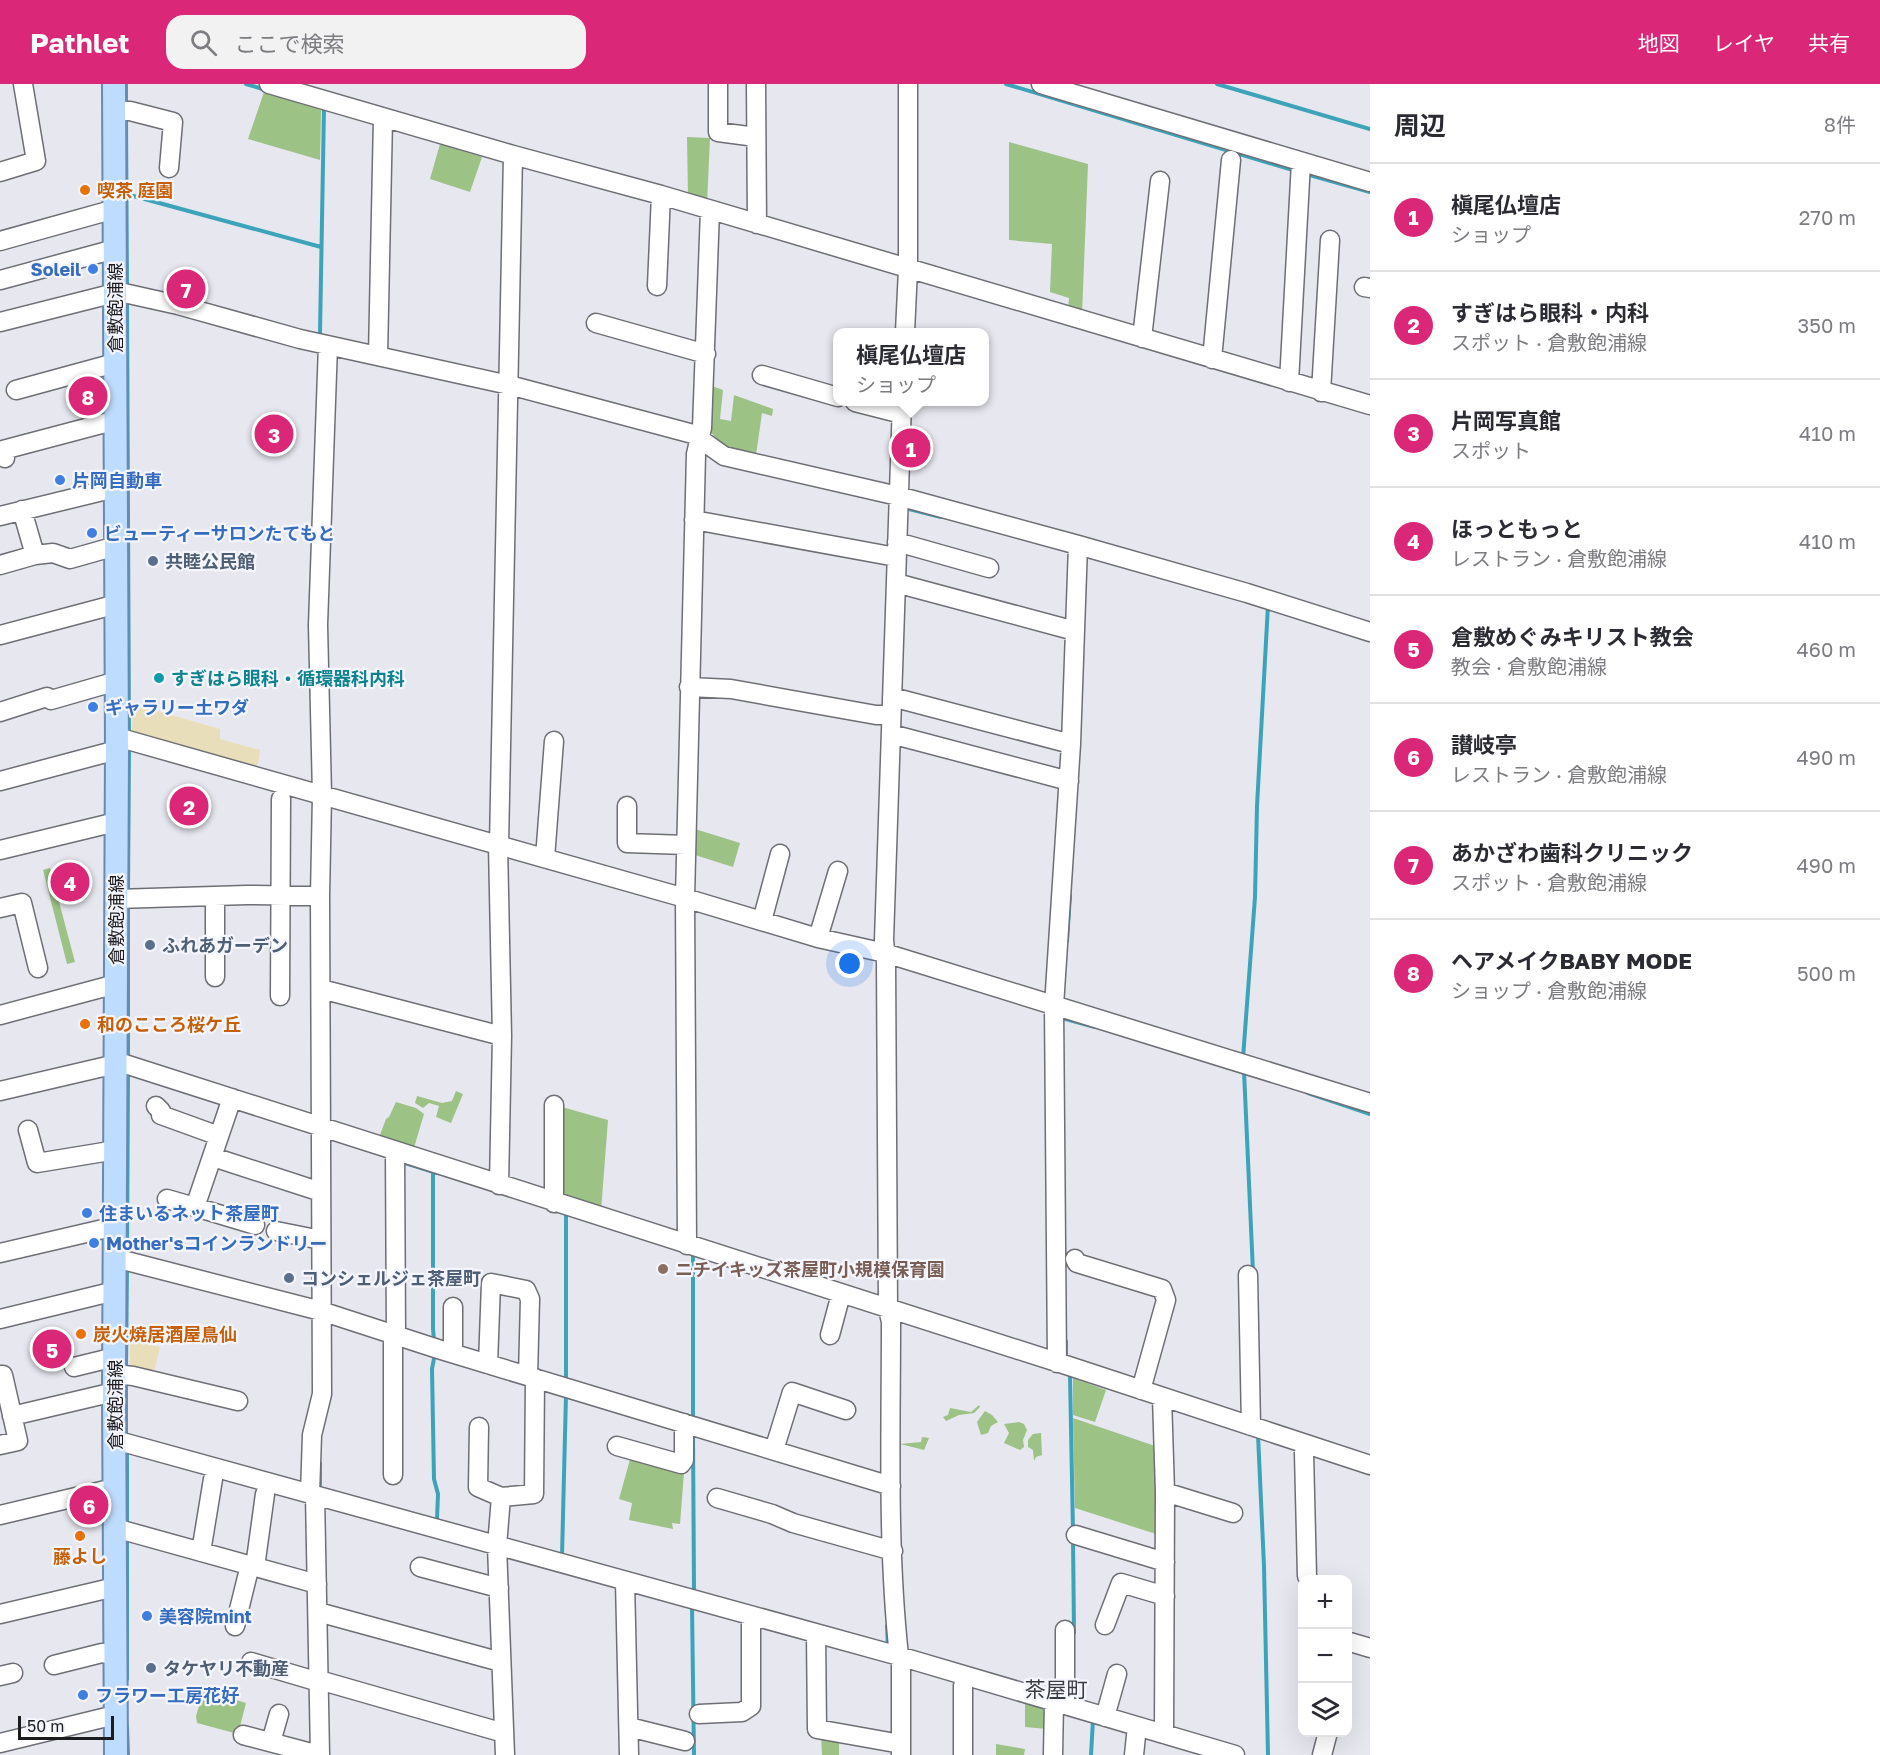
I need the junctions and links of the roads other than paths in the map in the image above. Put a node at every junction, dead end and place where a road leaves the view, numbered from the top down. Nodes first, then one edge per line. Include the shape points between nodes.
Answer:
1 (23, 84) edge
2 (114, 84) edge
3 (269, 84) edge
4 (718, 84) edge
5 (756, 84) edge
6 (908, 84) edge
7 (1041, 84) edge
8 (123, 111) junction
9 (383, 122) junction
10 (756, 137) junction
11 (513, 155) junction
12 (1231, 160) dead end
13 (169, 168) dead end
14 (1301, 169) junction
15 (0, 172) edge
16 (1160, 181) dead end
17 (1370, 182) edge
18 (661, 200) junction
19 (115, 209) junction
20 (710, 215) junction
21 (757, 224) junction
22 (1330, 240) dead end
23 (0, 242) edge
24 (115, 249) junction
25 (906, 271) junction
26 (0, 280) edge
27 (657, 286) dead end
28 (121, 293) junction
29 (0, 322) edge
30 (596, 323) dead end
31 (906, 328) edge
32 (1142, 338) junction
33 (328, 345) junction
34 (706, 354) junction
35 (378, 356) junction
36 (1212, 359) junction
37 (115, 363) junction
38 (762, 375) dead end
39 (1289, 382) junction
40 (509, 388) junction
41 (16, 390) dead end
42 (1321, 392) junction
43 (833, 395) edge
44 (1370, 405) edge
45 (877, 406) edge
46 (899, 410) edge
47 (115, 422) junction
48 (700, 438) junction
49 (5, 458) dead end
50 (115, 488) junction
51 (898, 496) junction
52 (23, 514) junction
53 (0, 516) edge
54 (698, 521) junction
55 (116, 546) junction
56 (1078, 549) junction
57 (893, 553) junction
58 (35, 555) junction
59 (0, 565) edge
60 (989, 568) dead end
61 (896, 583) junction
62 (117, 604) junction
63 (1075, 631) junction
64 (1370, 632) edge
65 (0, 635) edge
66 (117, 681) junction
67 (694, 687) junction
68 (889, 711) junction
69 (0, 712) edge
70 (891, 734) junction
71 (554, 741) dead end
72 (117, 744) junction
73 (1071, 744) junction
74 (0, 781) edge
75 (1069, 781) junction
76 (322, 795) junction
77 (281, 799) dead end
78 (627, 806) dead end
79 (116, 822) junction
80 (686, 845) junction
81 (501, 848) junction
82 (0, 850) edge
83 (780, 854) dead end
84 (544, 858) junction
85 (838, 871) dead end
86 (281, 895) junction
87 (215, 896) junction
88 (316, 896) junction
89 (125, 899) junction
90 (685, 903) junction
91 (0, 908) edge
92 (762, 921) junction
93 (819, 938) junction
94 (885, 953) junction
95 (38, 968) dead end
96 (215, 977) dead end
97 (116, 984) junction
98 (321, 989) junction
99 (280, 996) dead end
100 (1054, 1006) junction
101 (0, 1015) edge
102 (502, 1036) junction
103 (116, 1064) junction
104 (0, 1091) edge
105 (231, 1103) junction
106 (1370, 1103) edge
107 (554, 1105) dead end
108 (158, 1115) dead end
109 (28, 1130) dead end
110 (321, 1132) junction
111 (219, 1136) junction
112 (116, 1150) junction
113 (213, 1157) junction
114 (395, 1157) junction
115 (504, 1187) junction
116 (317, 1191) junction
117 (167, 1199) dead end
118 (554, 1203) junction
119 (195, 1207) junction
120 (255, 1225) dead end
121 (116, 1226) junction
122 (276, 1231) dead end
123 (316, 1239) junction
124 (691, 1246) junction
125 (0, 1253) edge
126 (1075, 1259) dead end
127 (123, 1260) junction
128 (1248, 1275) dead end
129 (115, 1291) junction
130 (840, 1300) junction
131 (453, 1307) dead end
132 (321, 1311) junction
133 (890, 1315) junction
134 (0, 1319) edge
135 (395, 1335) junction
136 (830, 1335) dead end
137 (440, 1350) junction
138 (488, 1364) junction
139 (1063, 1365) junction
140 (74, 1367) dead end
141 (0, 1375) edge
142 (119, 1375) junction
143 (532, 1377) junction
144 (1141, 1390) junction
145 (238, 1401) dead end
146 (1162, 1402) junction
147 (846, 1410) dead end
148 (12, 1416) junction
149 (690, 1424) junction
150 (479, 1427) dead end
151 (1255, 1427) junction
152 (123, 1443) junction
153 (0, 1445) edge
154 (617, 1446) dead end
155 (1305, 1448) junction
156 (774, 1450) junction
157 (1370, 1465) edge
158 (393, 1475) dead end
159 (213, 1479) dead end
160 (887, 1485) junction
161 (114, 1488) junction
162 (1165, 1492) junction
163 (265, 1494) dead end
164 (313, 1495) junction
165 (501, 1497) junction
166 (717, 1498) dead end
167 (1233, 1513) dead end
168 (0, 1515) edge
169 (123, 1530) junction
170 (1076, 1535) dead end
171 (497, 1546) junction
172 (889, 1550) junction
173 (201, 1552) junction
174 (1165, 1562) junction
175 (252, 1566) junction
176 (420, 1567) dead end
177 (1307, 1575) edge
178 (625, 1581) junction
179 (318, 1584) junction
180 (115, 1587) junction
181 (499, 1588) junction
182 (1165, 1596) junction
183 (322, 1612) junction
184 (0, 1614) edge
185 (751, 1616) junction
186 (1105, 1625) dead end
187 (235, 1626) dead end
188 (1065, 1630) dead end
189 (816, 1634) junction
190 (1352, 1643) edge
191 (1370, 1648) edge
192 (891, 1654) junction
193 (115, 1655) junction
194 (251, 1662) dead end
195 (501, 1662) junction
196 (54, 1665) dead end
197 (1117, 1674) dead end
198 (965, 1679) junction
199 (321, 1681) junction
200 (1059, 1703) junction
201 (279, 1714) dead end
202 (699, 1714) dead end
203 (115, 1715) junction
204 (1105, 1717) junction
205 (629, 1727) junction
206 (1136, 1730) junction
207 (504, 1733) junction
208 (1164, 1734) junction
209 (243, 1735) dead end
210 (1327, 1737) edge
211 (686, 1741) dead end
212 (271, 1742) junction
213 (0, 1743) edge
214 (901, 1749) edge
215 (320, 1754) edge
216 (116, 1755) edge
217 (504, 1755) edge
218 (629, 1755) edge
219 (963, 1755) edge
220 (1053, 1755) edge
221 (1134, 1755) edge
222 (1235, 1755) edge
223 (1322, 1755) edge

1 - 15 street via 36,161
2 - 8 main road, 倉敷飽浦線
3 - 9 street
4 - 10 street via 717,132
5 - 10 street
6 - 25 street
7 - 14 street
8 - 13 street via 173,122
8 - 19 main road, 倉敷飽浦線
9 - 11 street
9 - 35 street
10 - 21 street
11 - 18 street
11 - 40 street
12 - 36 street
14 - 17 street
14 - 39 street
16 - 32 street
18 - 20 street
18 - 27 street
19 - 23 street
19 - 24 main road, 倉敷飽浦線
20 - 21 street
20 - 34 street
21 - 25 street
22 - 42 street
24 - 26 street
24 - 28 main road, 倉敷飽浦線
25 - 31 street
25 - 32 street
28 - 29 street
28 - 33 street
28 - 37 main road, 倉敷飽浦線
30 - 34 street
32 - 36 street
33 - 35 street
33 - 76 street via 318,625
34 - 48 street
35 - 40 street
36 - 39 street
37 - 41 street
37 - 47 main road, 倉敷飽浦線
38 - 43 street
39 - 42 street
40 - 48 street
40 - 81 street
42 - 44 street
45 - 46 street
46 - 51 street
47 - 49 street via 3,450
47 - 50 main road, 倉敷飽浦線
48 - 51 street via 724,456
48 - 54 street via 696,454
50 - 52 street
50 - 55 main road, 倉敷飽浦線
51 - 56 street
51 - 57 street
52 - 53 street
52 - 58 street
54 - 57 street
54 - 67 street
55 - 58 street via 70,559 53,553
55 - 62 main road, 倉敷飽浦線
56 - 63 street
56 - 64 street via 1247,593
57 - 60 street
57 - 61 street
58 - 59 street
61 - 63 street
61 - 68 street
62 - 65 street
62 - 66 main road, 倉敷飽浦線
63 - 73 street
66 - 69 street
66 - 72 main road, 倉敷飽浦線
67 - 68 street
67 - 80 street
68 - 70 street
68 - 73 street
70 - 75 street
70 - 94 street
71 - 84 street
72 - 74 street
72 - 76 street
72 - 79 main road, 倉敷飽浦線
73 - 75 street
75 - 100 street
76 - 81 street
76 - 88 street
77 - 86 street
78 - 80 street via 627,843
79 - 82 street
79 - 89 main road, 倉敷飽浦線
80 - 90 street
81 - 84 street
81 - 102 street
83 - 92 street
84 - 90 street
85 - 93 street
86 - 87 street
86 - 88 street
86 - 99 street
87 - 89 street
87 - 96 street
88 - 98 street
89 - 97 main road, 倉敷飽浦線
90 - 92 street
90 - 124 street
91 - 95 street via 22,903
92 - 93 street
93 - 94 street
94 - 100 street
94 - 133 street
97 - 101 street
97 - 103 main road, 倉敷飽浦線
98 - 102 street
98 - 110 street
100 - 106 street
100 - 139 street
102 - 115 street
103 - 104 street
103 - 105 street
103 - 112 main road, 倉敷飽浦線
105 - 110 street
105 - 111 street
107 - 118 street
108 - 111 street
109 - 112 street via 37,1163
110 - 114 street
110 - 116 street
111 - 113 street
112 - 121 main road, 倉敷飽浦線
113 - 116 street
113 - 119 street
114 - 115 street
114 - 135 street
115 - 118 street
116 - 123 street
117 - 119 street
118 - 124 street
119 - 120 street
121 - 125 street
121 - 127 main road, 倉敷飽浦線
122 - 123 street
123 - 132 street
124 - 130 street
126 - 144 street via 1077,1263 1162,1289 1166,1300
127 - 129 main road, 倉敷飽浦線
127 - 132 street
128 - 151 street
129 - 134 street
129 - 142 main road, 倉敷飽浦線
130 - 133 street
130 - 136 street
131 - 137 street
132 - 135 street
132 - 164 street via 322,1394 312,1435
133 - 139 street
133 - 160 street
135 - 137 street
135 - 158 street
137 - 138 street
138 - 143 street
138 - 143 street via 491,1283 526,1290 530,1299
139 - 144 street
140 - 142 street
141 - 148 street
142 - 145 street
142 - 148 street
142 - 152 main road, 倉敷飽浦線
143 - 149 street
143 - 165 street via 534,1494
144 - 146 street
146 - 151 street
146 - 162 street
147 - 156 street via 792,1392
148 - 153 street via 18,1441
149 - 154 street via 681,1464
149 - 156 street
150 - 165 street via 478,1487
151 - 155 street
152 - 161 main road, 倉敷飽浦線
152 - 164 street
155 - 157 street
155 - 177 street
156 - 160 street
159 - 173 street
160 - 172 street
161 - 168 street
161 - 169 main road, 倉敷飽浦線
162 - 167 street
162 - 174 street
163 - 175 street
164 - 171 street
164 - 179 street
165 - 171 street
166 - 172 street
169 - 173 street
169 - 180 main road, 倉敷飽浦線
170 - 174 street
171 - 178 street
171 - 181 street
172 - 192 street via 894,1615
173 - 175 street
174 - 182 street
175 - 179 street
175 - 187 street
176 - 181 street
178 - 185 street
178 - 205 street
179 - 183 street
180 - 184 street
180 - 193 main road, 倉敷飽浦線
181 - 195 street
182 - 186 street via 1121,1583
182 - 208 street
183 - 195 street
183 - 199 street
185 - 189 street
185 - 202 street via 751,1706 742,1712
188 - 200 street
189 - 192 street
189 - 214 street via 817,1729
190 - 191 street
192 - 198 street
192 - 214 street via 901,1662
193 - 196 street via 102,1653
193 - 203 main road, 倉敷飽浦線
194 - 199 street
195 - 207 street
197 - 204 street
198 - 200 street
198 - 219 street
199 - 207 street
199 - 215 street
200 - 204 street
200 - 220 street
201 - 212 street
203 - 213 street
203 - 216 main road, 倉敷飽浦線
204 - 206 street
205 - 211 street
205 - 218 street
206 - 208 street
206 - 221 street
207 - 217 street
208 - 222 street
209 - 212 street
210 - 223 street
212 - 215 street

